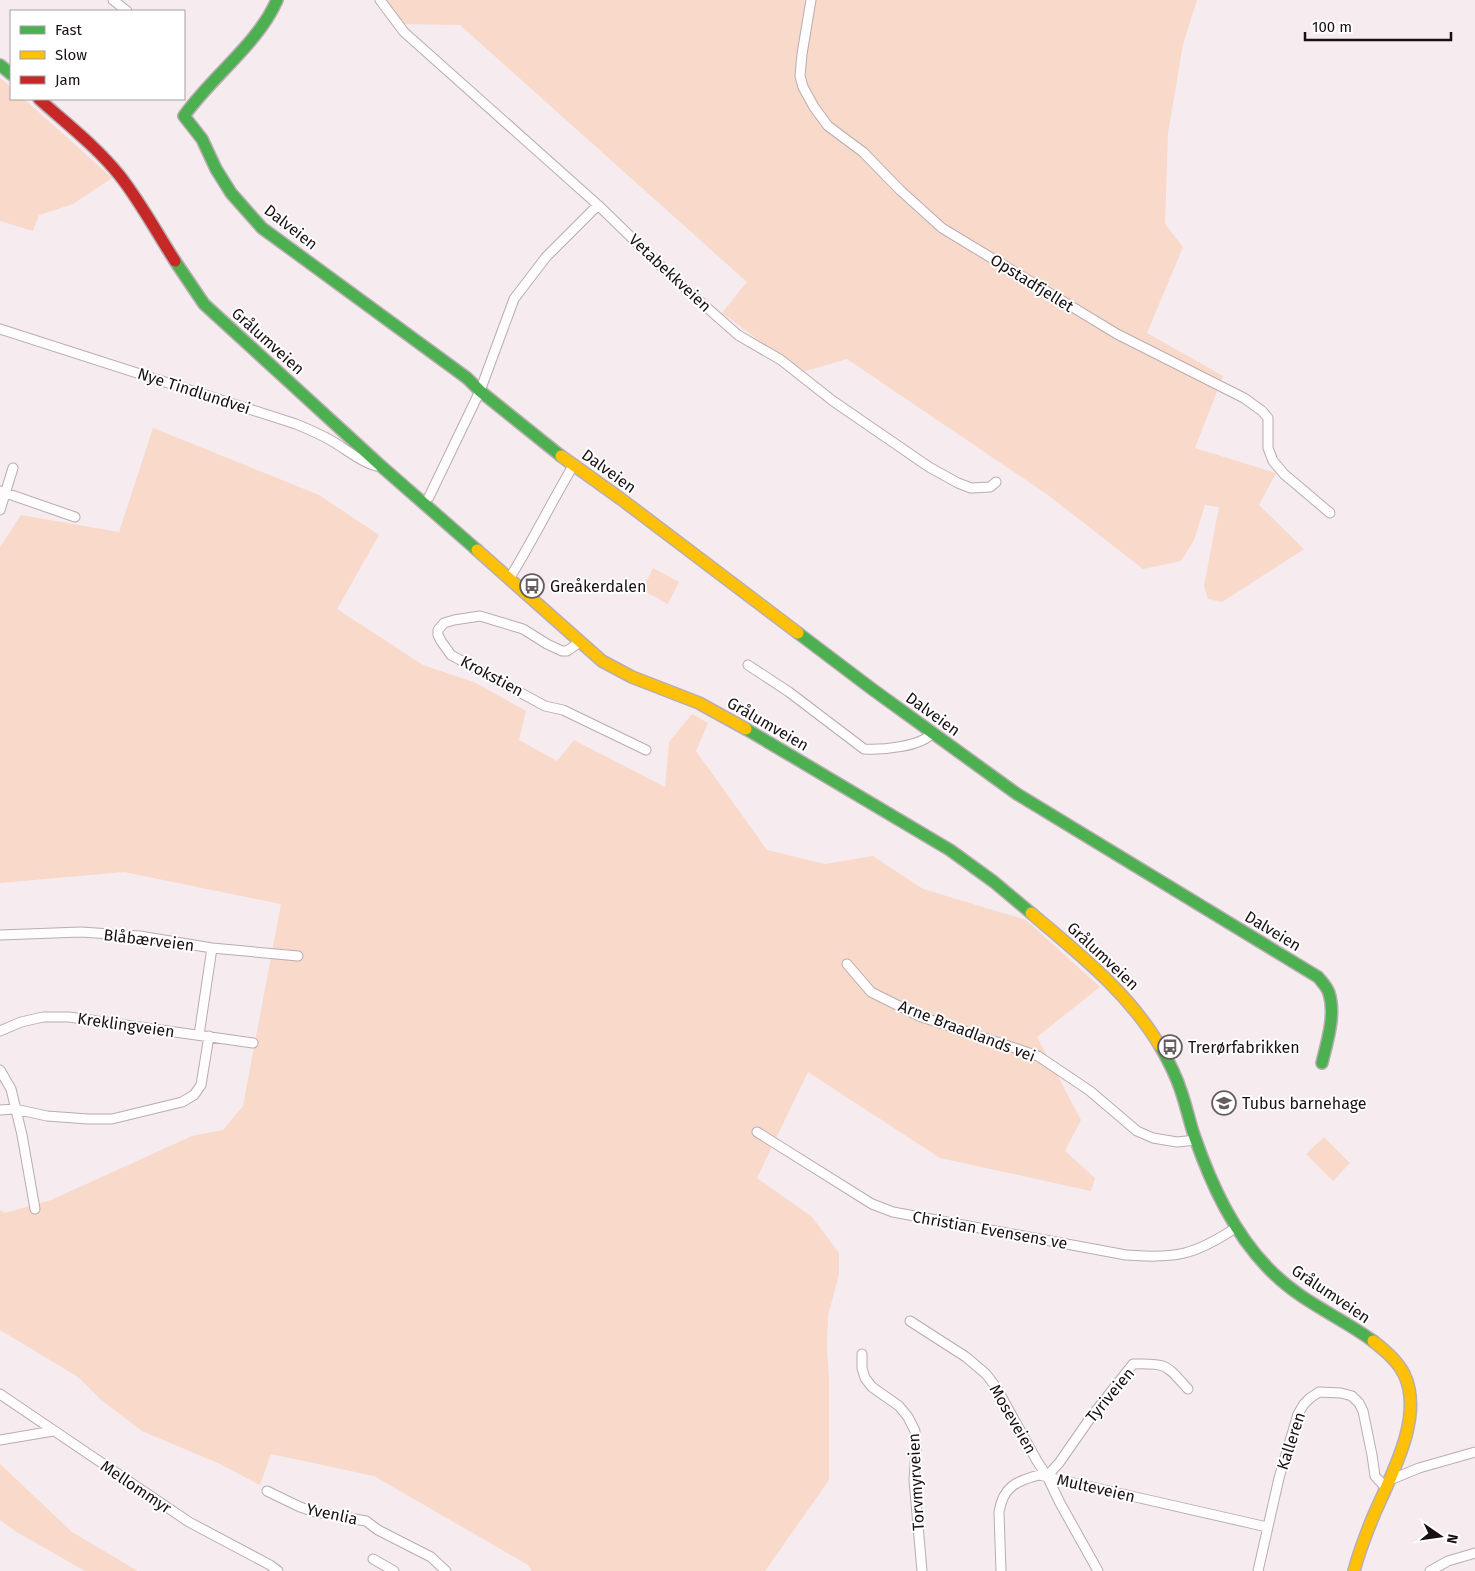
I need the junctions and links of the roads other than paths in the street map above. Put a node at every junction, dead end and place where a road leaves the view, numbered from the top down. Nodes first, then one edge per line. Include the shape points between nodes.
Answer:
1 (113, 0) edge
2 (277, 0) edge
3 (380, 0) edge
4 (811, 0) edge
5 (126, 10) edge
6 (0, 65) edge
7 (10, 73) edge
8 (40, 100) edge
9 (598, 205) junction
10 (0, 329) edge
11 (480, 390) junction
12 (381, 466) junction
13 (573, 466) junction
14 (13, 468) dead end
15 (996, 482) dead end
16 (3, 492) edge
17 (429, 497) dead end
18 (0, 510) edge
19 (1330, 513) dead end
20 (75, 517) dead end
21 (509, 579) junction
22 (580, 642) junction
23 (748, 664) dead end
24 (932, 733) junction
25 (646, 750) dead end
26 (0, 935) edge
27 (212, 948) junction
28 (298, 956) dead end
29 (848, 964) dead end
30 (0, 1031) edge
31 (199, 1035) junction
32 (209, 1036) junction
33 (253, 1043) dead end
34 (1322, 1063) dead end
35 (0, 1070) edge
36 (16, 1109) junction
37 (0, 1110) edge
38 (757, 1132) dead end
39 (1196, 1140) junction
40 (35, 1209) dead end
41 (1237, 1227) junction
42 (910, 1321) dead end
43 (862, 1354) dead end
44 (1188, 1389) dead end
45 (0, 1394) edge
46 (53, 1430) junction
47 (0, 1440) edge
48 (1475, 1452) edge
49 (1047, 1476) junction
50 (1388, 1484) junction
51 (267, 1491) dead end
52 (1267, 1528) junction
53 (1475, 1553) edge
54 (373, 1558) dead end
55 (278, 1571) edge
56 (394, 1571) edge
57 (446, 1571) edge
58 (922, 1571) edge
59 (1001, 1571) edge
60 (1098, 1571) edge
61 (1258, 1571) edge
62 (1354, 1571) edge
63 (1430, 1571) edge

1 - 5 street
2 - 11 main road, Dalveien via 267,20 184,116 206,146 231,193 262,228
3 - 9 street, Vetabekkveien via 404,32
4 - 19 street, Opstadfjellet via 800,76 806,93 828,126 863,152 942,228 1117,334 1262,410 1268,418 1268,448 1274,461 1284,474
6 - 7 main road
8 - 12 main road, Grålumveien via 119,175 204,304
9 - 11 street via 546,257 514,299
9 - 15 street, Vetabekkveien via 738,335 781,360 929,468 971,488 990,487
10 - 12 street, Nye Tindlundvei via 296,424 320,434 368,463
11 - 13 main road, Dalveien
11 - 17 street
12 - 21 main road, Grålumveien
13 - 21 street
13 - 24 main road, Dalveien
14 - 16 street
16 - 18 street
16 - 20 street
21 - 22 main road, Grålumveien
22 - 25 street, Krokstien via 562,651 523,629 480,616 444,623 438,630 451,655 546,706 562,710
22 - 39 main road, Grålumveien via 617,670 699,703 752,733 951,851 992,881 1107,979 1128,1001 1166,1056 1181,1090
23 - 24 street via 864,749 912,744
24 - 34 main road, Dalveien via 1017,794 1318,977 1330,999
26 - 27 street, Blåbærveien via 81,932 140,936
27 - 28 street, Blåbærveien
27 - 31 street
29 - 39 street, Arne Braadlands vei via 871,992 920,1016 1038,1056 1090,1091 1137,1131 1153,1138 1177,1142
30 - 31 street, Kreklingveien via 43,1017 69,1017
31 - 32 street, Kreklingveien
32 - 33 street, Kreklingveien
32 - 36 street via 201,1086 182,1102 112,1119 47,1116
35 - 36 street via 11,1089
36 - 37 street
36 - 40 street
38 - 41 street, Christian Evensens ve via 872,1204 893,1212 1152,1257 1176,1256 1198,1250
39 - 41 main road, Grålumveien via 1216,1190
41 - 50 main road, Grålumveien via 1262,1261 1285,1284 1382,1348 1402,1370 1409,1388 1410,1412 1404,1442
42 - 49 street, Moseveien via 966,1357 986,1374
43 - 58 street, Torvmyrveien via 865,1378 899,1406 915,1430 914,1480
44 - 49 street, Tyriveien via 1168,1367 1154,1363 1133,1364
45 - 46 street, Mellommyr
46 - 47 street
46 - 55 street, Mellommyr via 189,1522
48 - 50 street via 1418,1468
49 - 52 street, Multeveien
49 - 59 street, Multeveien via 1020,1482 1004,1494 999,1512
49 - 60 street, Moseveien
50 - 52 street, Kalleren via 1375,1476 1359,1403 1341,1392 1319,1392 1304,1404 1298,1414
50 - 62 main road, Grålumveien
51 - 57 street, Yvenlia via 315,1512 366,1521 431,1557
52 - 61 street, Kalleren
53 - 63 street via 1448,1561
54 - 56 street

